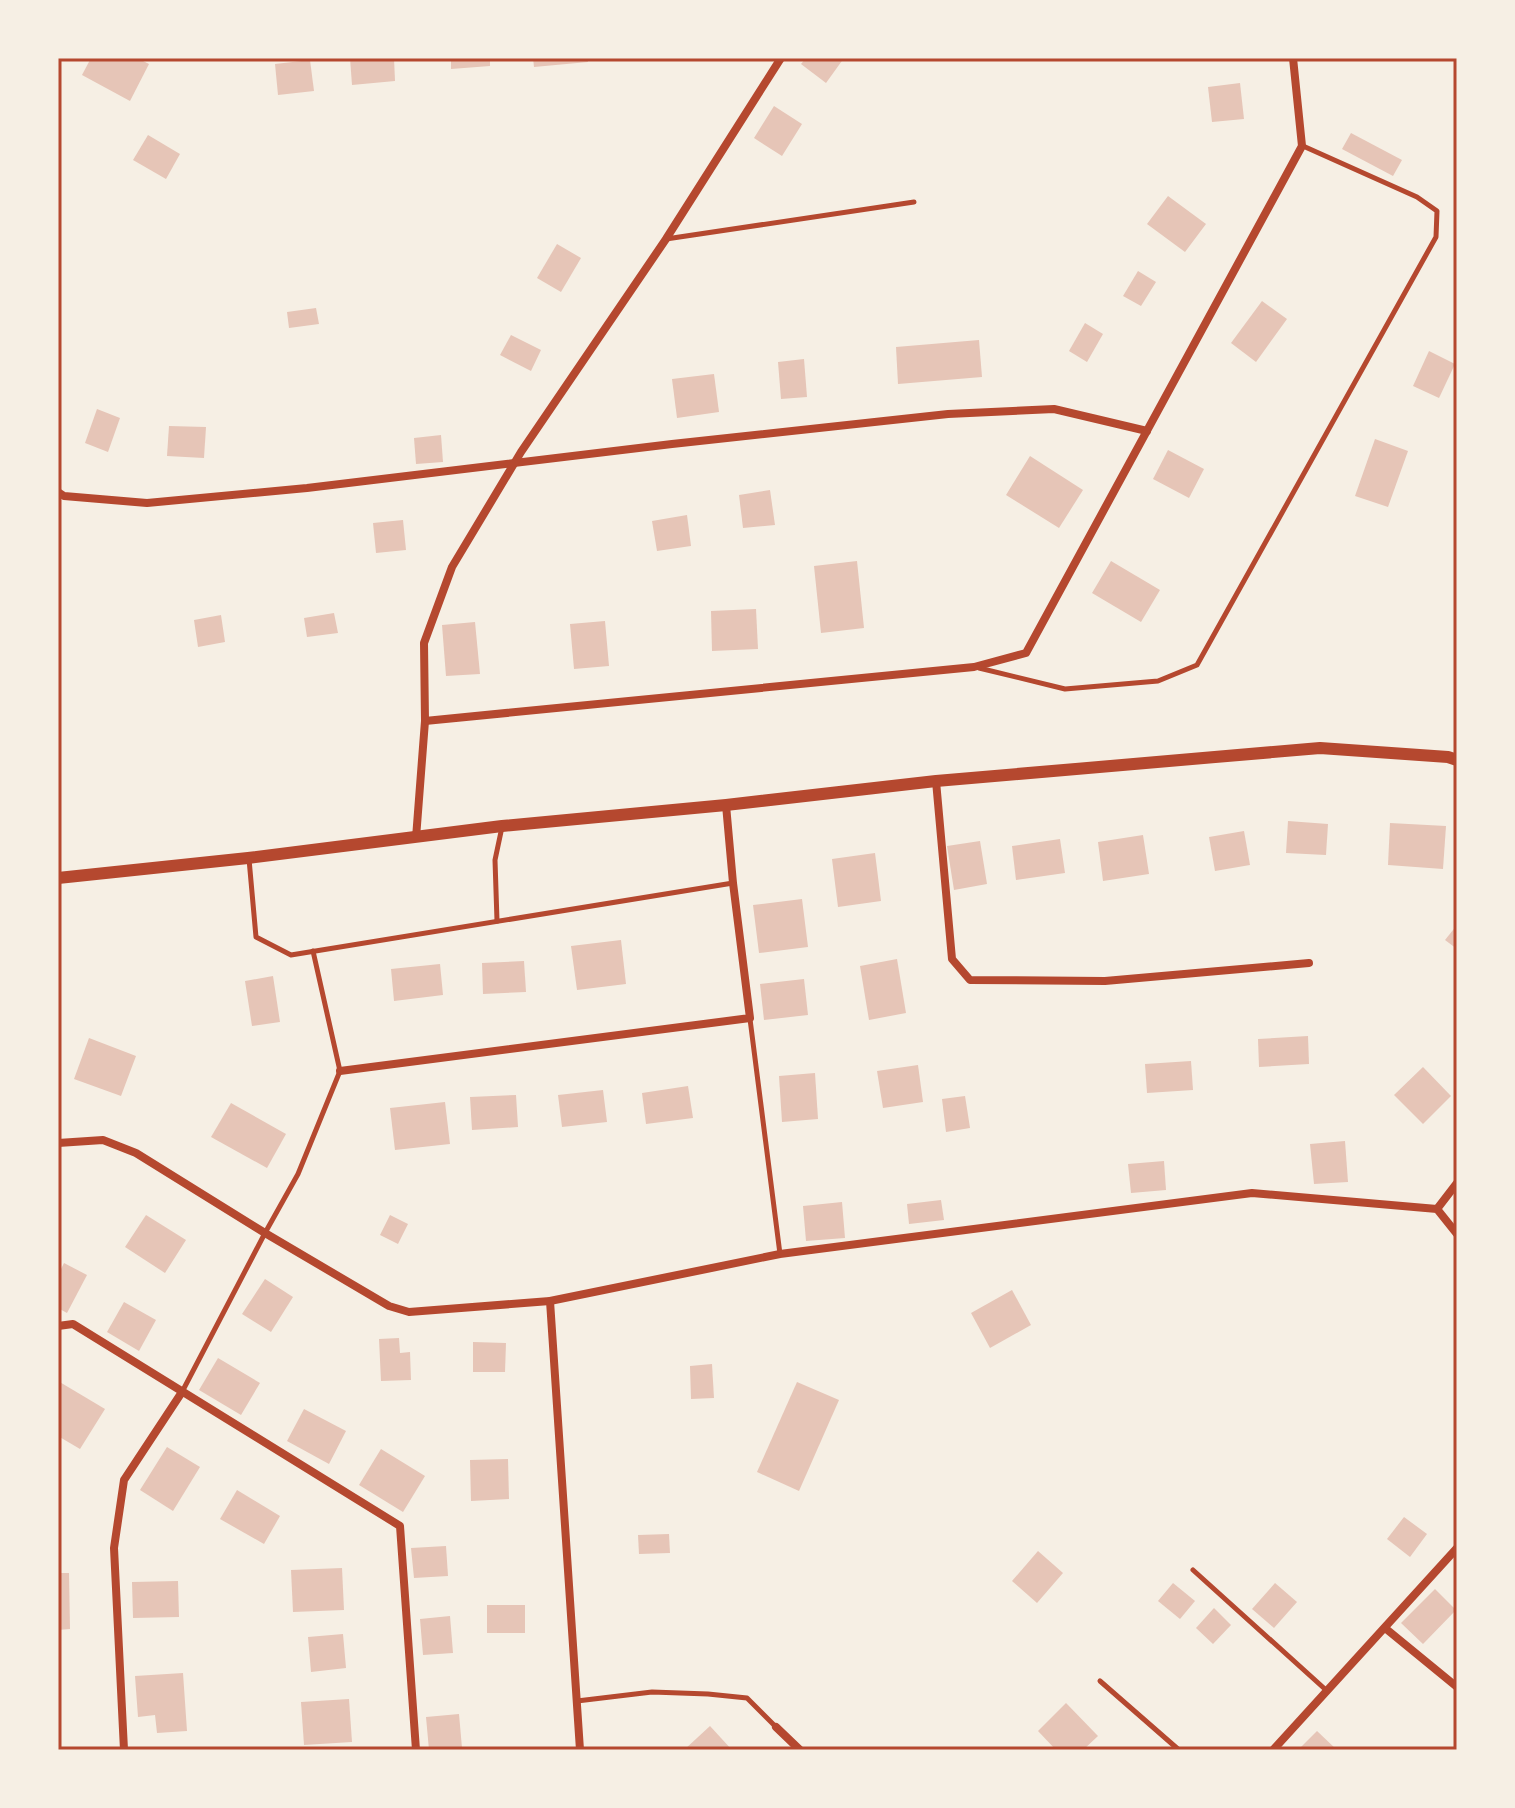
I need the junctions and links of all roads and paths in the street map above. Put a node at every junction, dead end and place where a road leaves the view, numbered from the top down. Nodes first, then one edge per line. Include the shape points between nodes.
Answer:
1 (781, 58) edge
2 (1293, 58) edge
3 (1302, 146) junction
4 (914, 202) dead end
5 (666, 239) junction
6 (1147, 431) junction
7 (514, 463) junction
8 (58, 492) edge
9 (974, 667) junction
10 (425, 721) junction
11 (1457, 760) edge
12 (936, 781) junction
13 (726, 805) junction
14 (502, 826) junction
15 (416, 838) junction
16 (248, 858) junction
17 (58, 878) edge
18 (733, 883) junction
19 (497, 921) junction
20 (313, 951) junction
21 (1309, 963) dead end
22 (750, 1018) junction
23 (340, 1071) junction
24 (58, 1143) edge
25 (1457, 1183) edge
26 (1437, 1209) junction
27 (265, 1233) junction
28 (1457, 1234) edge
29 (780, 1254) junction
30 (550, 1301) junction
31 (58, 1326) edge
32 (182, 1392) junction
33 (1457, 1548) edge
34 (1193, 1570) dead end
35 (1385, 1628) junction
36 (1100, 1681) dead end
37 (1457, 1687) edge
38 (1327, 1691) junction
39 (577, 1701) junction
40 (776, 1727) joint
41 (124, 1750) edge
42 (416, 1750) edge
43 (580, 1750) edge
44 (800, 1750) edge
45 (1179, 1750) edge
46 (1273, 1750) edge

1 - 5 street
2 - 3 street
3 - 6 street
3 - 9 lane via 1417,197 1437,211 1436,237 1197,665 1158,681 1065,689
4 - 5 lane
5 - 7 street
6 - 7 street via 1054,409 963,413
6 - 9 street via 1026,653
7 - 8 street via 147,503
7 - 10 street via 452,567 424,643
9 - 10 street
10 - 15 street
11 - 12 street via 1320,748
12 - 13 street
12 - 21 street via 952,959 970,980 1105,981
13 - 14 street
13 - 18 street
14 - 15 street
14 - 19 lane via 495,860
15 - 16 street
16 - 17 street
16 - 20 lane via 256,937 291,955
18 - 19 lane
18 - 22 street
19 - 20 lane
20 - 23 lane
22 - 23 street
22 - 29 lane
23 - 27 lane via 298,1174
24 - 27 street via 103,1140 136,1153
25 - 26 street
26 - 28 street
26 - 29 street via 1252,1193
27 - 30 street via 389,1306 409,1312
27 - 32 lane
29 - 30 street
30 - 39 street
31 - 32 street via 73,1324
32 - 41 street via 124,1480 114,1548
32 - 42 street via 400,1526
33 - 35 street
34 - 38 lane
35 - 37 street
35 - 38 street
36 - 45 lane
38 - 46 street
39 - 40 lane via 652,1692 747,1698
39 - 43 street
40 - 44 street

